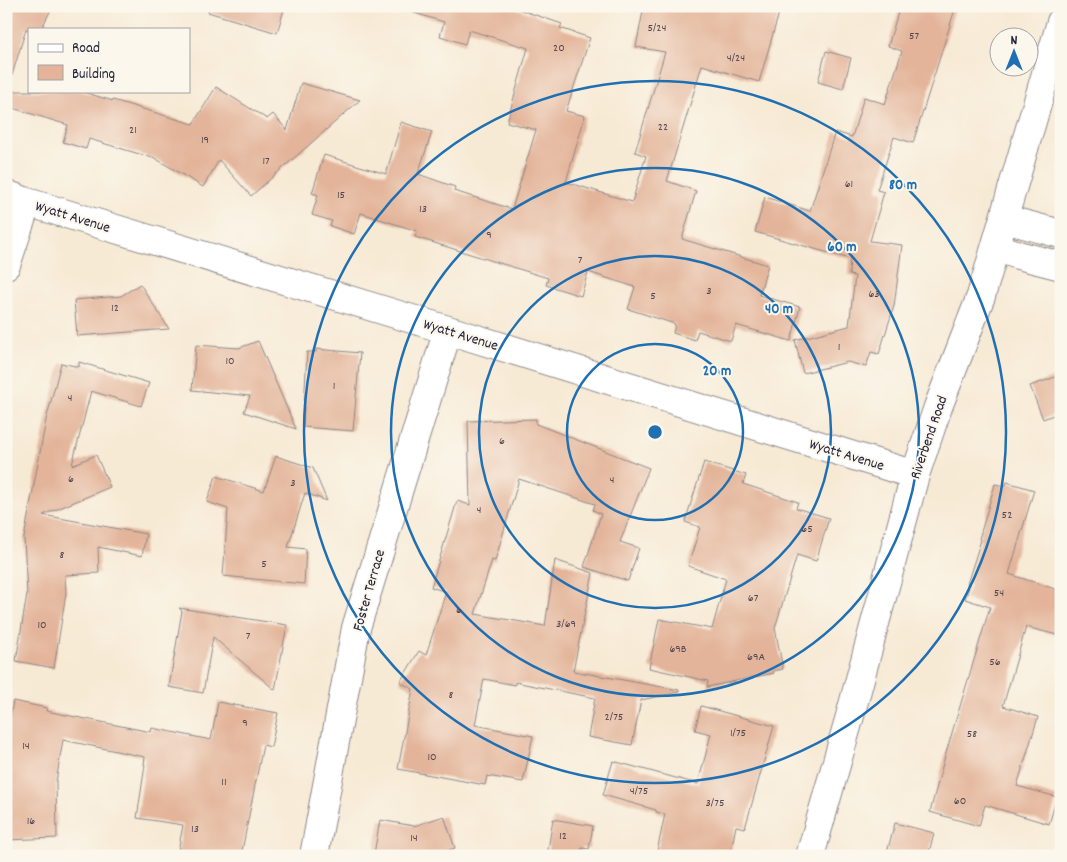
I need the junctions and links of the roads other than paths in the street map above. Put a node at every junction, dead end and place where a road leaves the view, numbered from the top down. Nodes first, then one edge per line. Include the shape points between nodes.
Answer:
1 (1061, 22) edge
2 (17, 198) edge
3 (1004, 219) junction
4 (1061, 234) edge
5 (996, 248) junction
6 (6, 265) edge
7 (1061, 266) edge
8 (448, 330) junction
9 (915, 475) junction
10 (314, 856) edge
11 (810, 856) edge

1 - 3 street, Riverbend Road
2 - 6 street
2 - 8 street, Wyatt Avenue
3 - 4 street
3 - 5 street, Riverbend Road
5 - 7 street
5 - 9 street, Riverbend Road
8 - 9 street, Wyatt Avenue
8 - 10 street, Foster Terrace via 356,628
9 - 11 street, Riverbend Road

